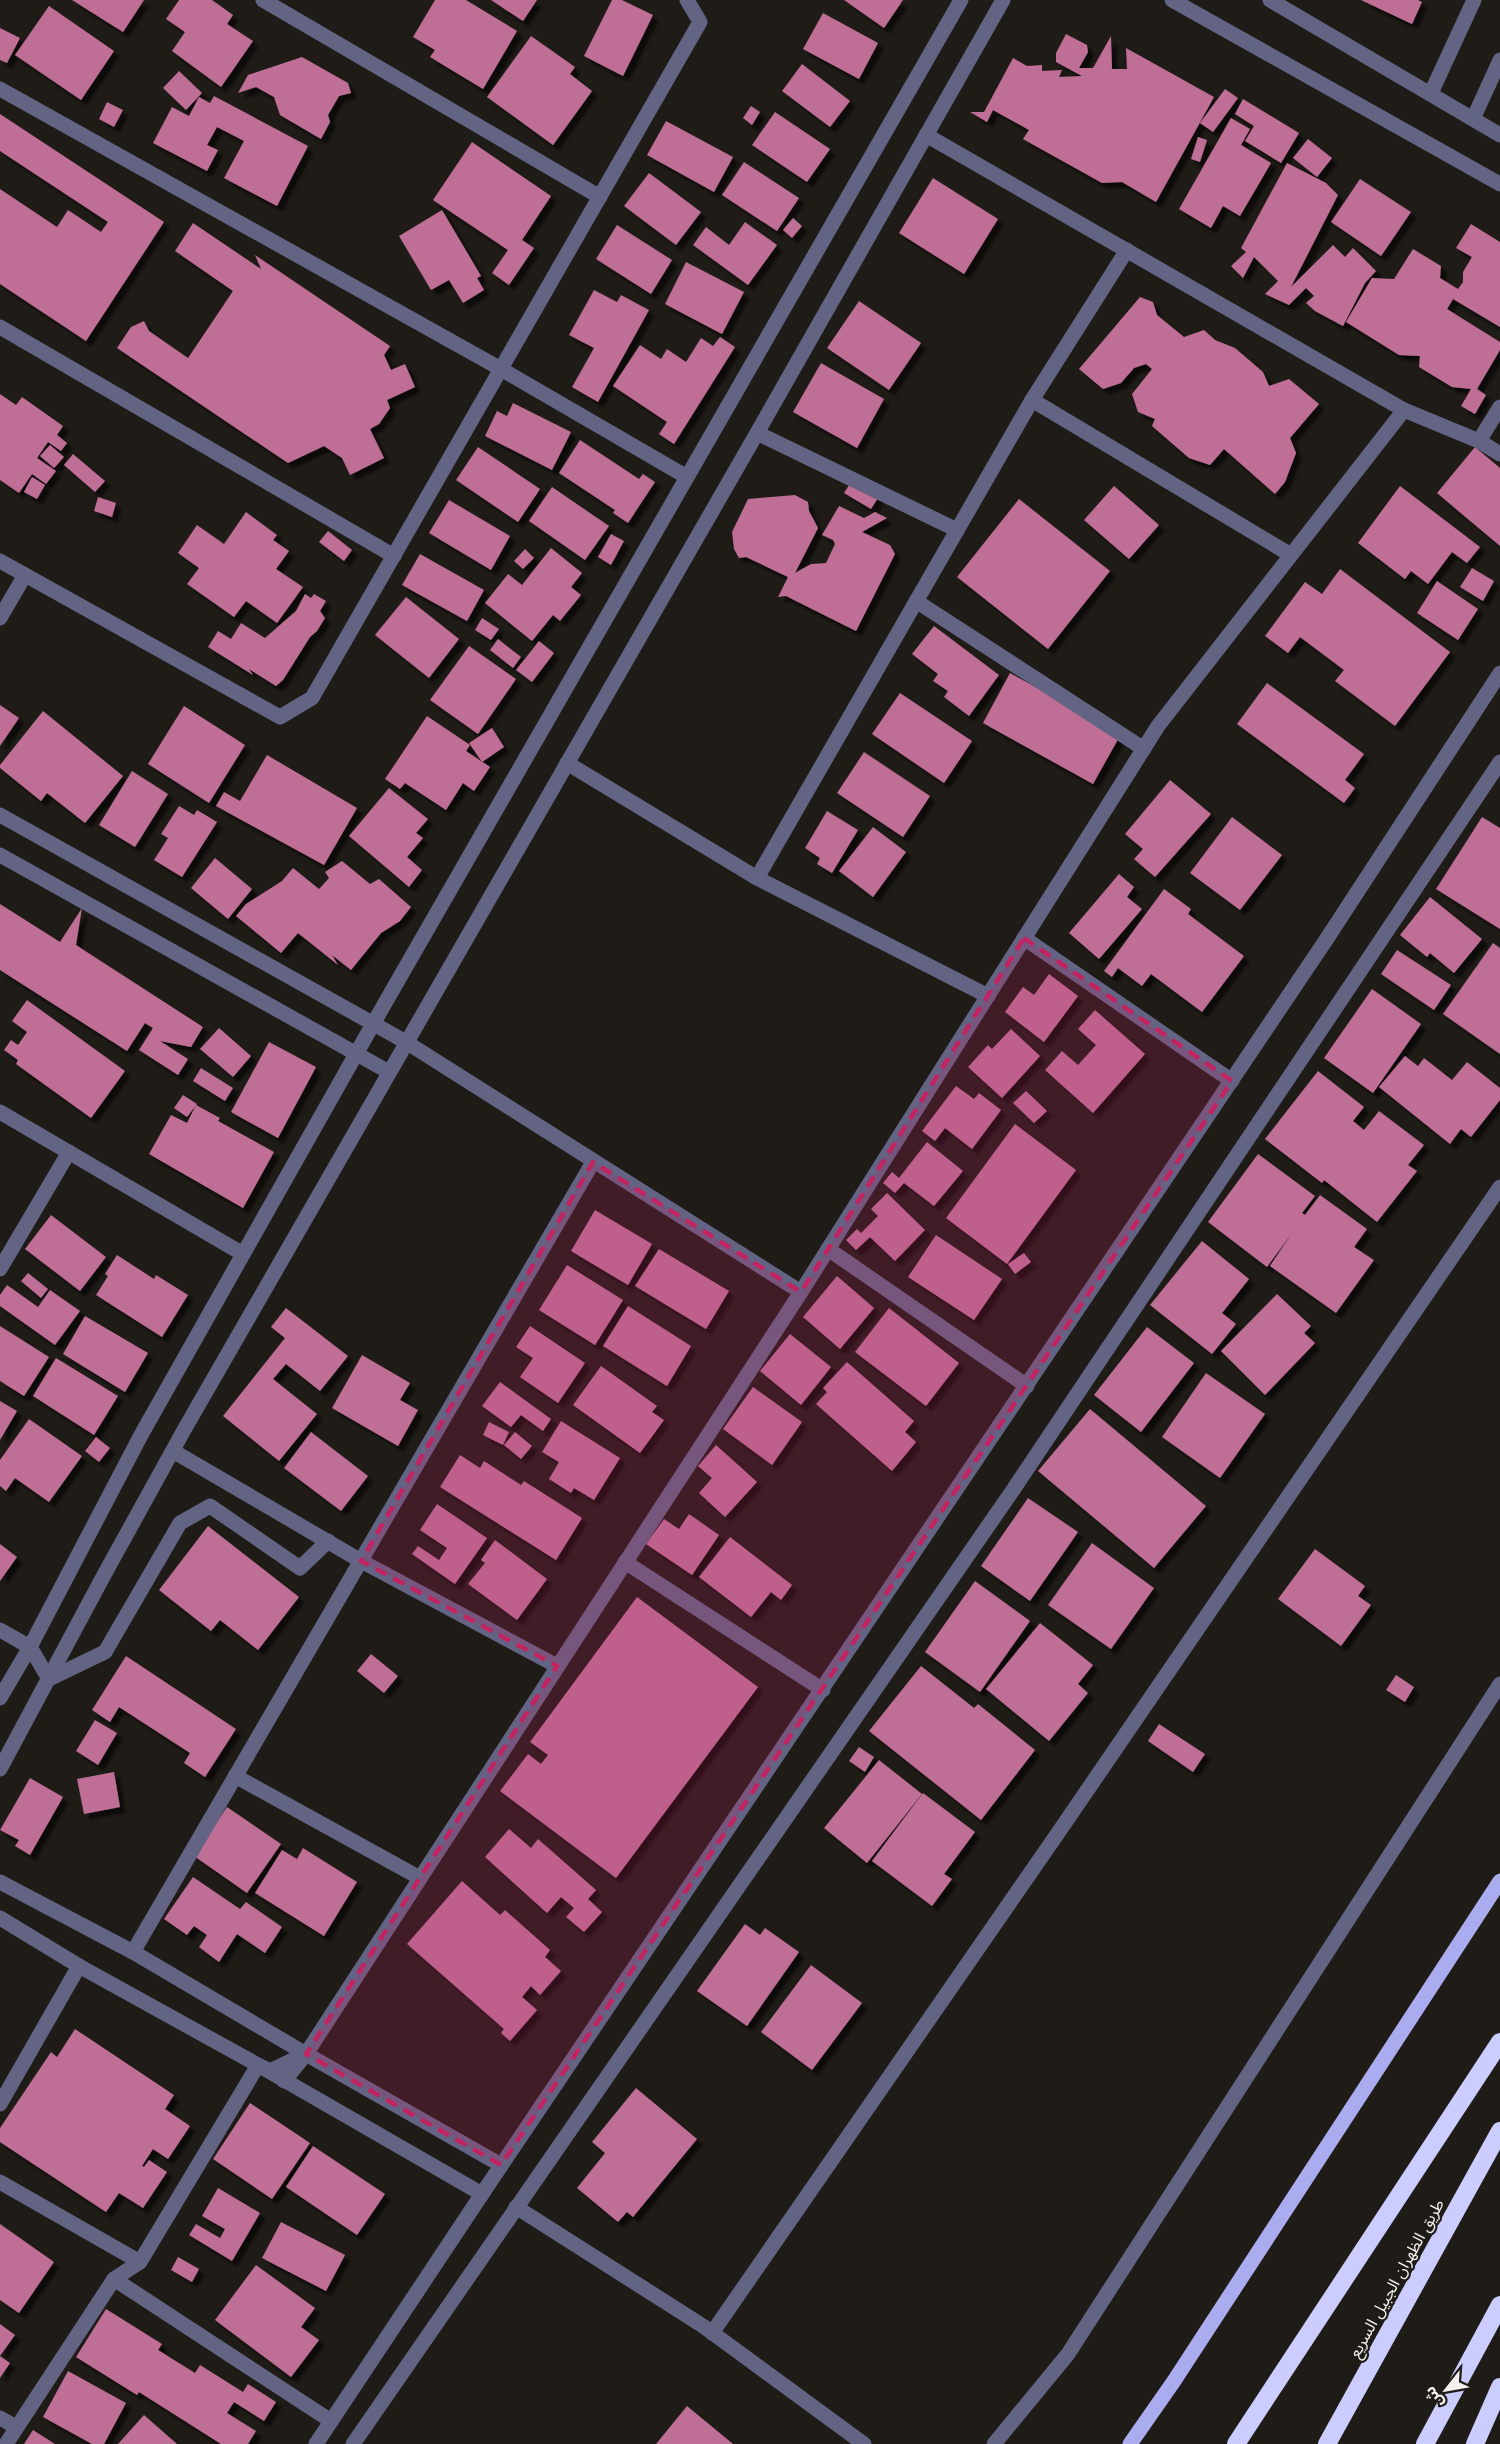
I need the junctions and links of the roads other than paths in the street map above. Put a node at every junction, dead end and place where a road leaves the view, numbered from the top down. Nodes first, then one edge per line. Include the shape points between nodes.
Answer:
1 (263, 0) edge
2 (687, 0) edge
3 (961, 0) edge
4 (1003, 0) edge
5 (1172, 0) edge
6 (1270, 0) edge
7 (1474, 0) edge
8 (1500, 60) edge
9 (0, 89) edge
10 (1431, 93) junction
11 (1473, 119) junction
12 (926, 135) junction
13 (1500, 135) edge
14 (1500, 184) edge
15 (600, 197) junction
16 (1127, 250) junction
17 (0, 327) edge
18 (501, 369) junction
19 (1032, 400) junction
20 (1500, 407) edge
21 (1404, 410) junction
22 (758, 433) junction
23 (1479, 441) junction
24 (1500, 454) edge
25 (687, 477) junction
26 (957, 530) junction
27 (1291, 555) junction
28 (394, 556) junction
29 (0, 561) edge
30 (25, 575) junction
31 (916, 601) junction
32 (0, 618) edge
33 (1500, 673) edge
34 (1144, 749) junction
35 (1500, 762) edge
36 (567, 763) junction
37 (0, 815) edge
38 (0, 855) edge
39 (757, 878) junction
40 (1024, 938) junction
41 (988, 996) junction
42 (373, 1024) junction
43 (406, 1042) junction
44 (356, 1053) junction
45 (388, 1072) junction
46 (1232, 1081) junction
47 (0, 1112) edge
48 (69, 1152) junction
49 (593, 1162) junction
50 (1500, 1187) edge
51 (828, 1249) junction
52 (243, 1254) junction
53 (0, 1269) edge
54 (801, 1292) junction
55 (1027, 1386) junction
56 (173, 1451) junction
57 (328, 1541) junction
58 (361, 1561) junction
59 (625, 1562) junction
60 (0, 1630) edge
61 (30, 1647) junction
62 (557, 1666) junction
63 (49, 1679) junction
64 (1500, 1684) edge
65 (823, 1690) junction
66 (0, 1698) edge
67 (0, 1769) edge
68 (236, 1776) junction
69 (420, 1878) junction
70 (1500, 1881) edge
71 (0, 1882) edge
72 (0, 1918) edge
73 (133, 1952) junction
74 (79, 1966) junction
75 (1500, 2042) edge
76 (306, 2054) junction
77 (258, 2065) junction
78 (284, 2081) junction
79 (0, 2104) edge
80 (1500, 2131) edge
81 (501, 2165) junction
82 (0, 2182) edge
83 (482, 2194) junction
84 (516, 2207) junction
85 (140, 2262) junction
86 (114, 2279) junction
87 (1500, 2305) edge
88 (712, 2333) junction
89 (1500, 2388) edge
90 (0, 2418) edge
91 (331, 2421) junction
92 (16, 2427) junction
93 (6, 2444) edge
94 (316, 2444) edge
95 (353, 2444) edge
96 (864, 2444) edge
97 (994, 2444) edge
98 (1130, 2444) edge
99 (1236, 2444) edge
100 (1327, 2444) edge
101 (1425, 2444) edge
102 (1475, 2444) edge

1 - 15 street
2 - 15 street via 700,22
3 - 25 street
4 - 12 street
5 - 14 street
6 - 10 street
7 - 10 street
8 - 11 street
9 - 18 street
10 - 11 street
11 - 13 street
12 - 16 street
12 - 22 street
15 - 18 street
16 - 19 street
16 - 21 street
17 - 28 street
18 - 25 street
18 - 28 street
19 - 26 street
19 - 27 street
20 - 23 street
21 - 23 street
21 - 27 street
22 - 26 street
22 - 36 street
23 - 24 street
25 - 42 street
26 - 31 street
27 - 34 street
28 - 30 street via 312,698 280,717
29 - 30 street
30 - 32 street
31 - 34 street
31 - 39 street
33 - 46 street
34 - 40 street
35 - 84 street via 1013,1490
36 - 39 street
36 - 43 street
37 - 42 street
38 - 44 street
39 - 41 street
40 - 41 street
40 - 46 street
41 - 51 street
42 - 43 street
42 - 44 street
43 - 45 street
43 - 49 street
44 - 45 street
44 - 52 street
45 - 56 street
46 - 55 street
47 - 48 street
48 - 52 street
48 - 53 street
49 - 54 street
49 - 58 street
50 - 88 street
51 - 54 street
51 - 55 street
52 - 61 street via 141,1435
54 - 59 street
55 - 65 street
56 - 57 street
56 - 63 street
57 - 58 street
57 - 63 street via 300,1568 210,1506 180,1523 105,1652
58 - 62 street
58 - 68 street
59 - 62 street
59 - 65 street
60 - 61 street
61 - 63 street
61 - 66 street
62 - 69 street
63 - 67 street
64 - 97 street via 1068,2354
65 - 81 street
68 - 69 street
68 - 73 street
69 - 76 street
70 - 98 main road
71 - 73 street
72 - 74 street
73 - 76 street
74 - 77 street
74 - 79 street
75 - 99 highway
76 - 77 street via 270,2071
76 - 78 street
76 - 81 street
77 - 78 street
77 - 85 street
78 - 83 street
80 - 100 highway, طريق الظهران الجبيل السريع
81 - 83 street
82 - 85 street
83 - 91 street
84 - 88 street
84 - 95 street
85 - 86 street
86 - 91 street
86 - 92 street
87 - 101 highway
88 - 96 street
89 - 102 highway
90 - 92 street
91 - 94 street
92 - 93 street

